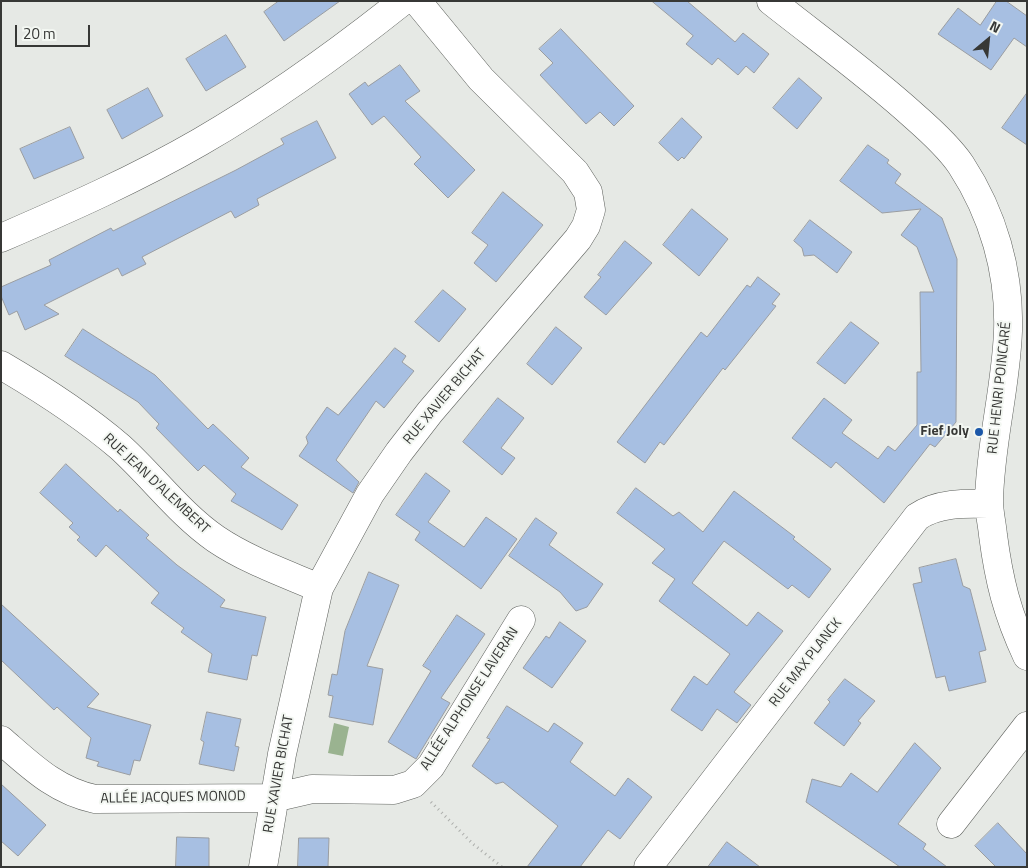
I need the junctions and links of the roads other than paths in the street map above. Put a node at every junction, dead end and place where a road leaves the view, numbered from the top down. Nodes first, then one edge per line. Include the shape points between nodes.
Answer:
1 (403, 1) edge
2 (417, 1) edge
3 (771, 1) edge
4 (1, 238) edge
5 (1, 365) edge
6 (1016, 366) edge
7 (989, 504) junction
8 (319, 588) junction
9 (521, 620) dead end
10 (1027, 656) edge
11 (1027, 726) edge
12 (1, 740) edge
13 (273, 798) junction
14 (951, 824) dead end
15 (263, 867) edge
16 (648, 867) edge

1 - 4 street via 358,37 200,142 110,189
2 - 8 street, RUE XAVIER BICHAT via 481,79 575,172 588,192 591,210 578,239 399,452 370,494
3 - 6 street, RUE HENRI POINCARÉ via 896,99 960,163 992,225 1002,262 1008,330
5 - 8 street, RUE JEAN D'ALEMBERT via 92,424 198,525 217,539
6 - 7 street, RUE HENRI POINCARÉ via 990,474
7 - 10 street, RUE HENRI POINCARÉ via 1010,619
7 - 16 street, RUE MAX PLANCK via 937,508 917,517
8 - 13 street, RUE XAVIER BICHAT
9 - 13 street, ALLÉE ALPHONSE LAVERAN via 431,766 413,784 394,790 312,789
11 - 14 street
12 - 13 street, ALLÉE JACQUES MONOD via 40,774 75,795 95,799
13 - 15 street, RUE XAVIER BICHAT

